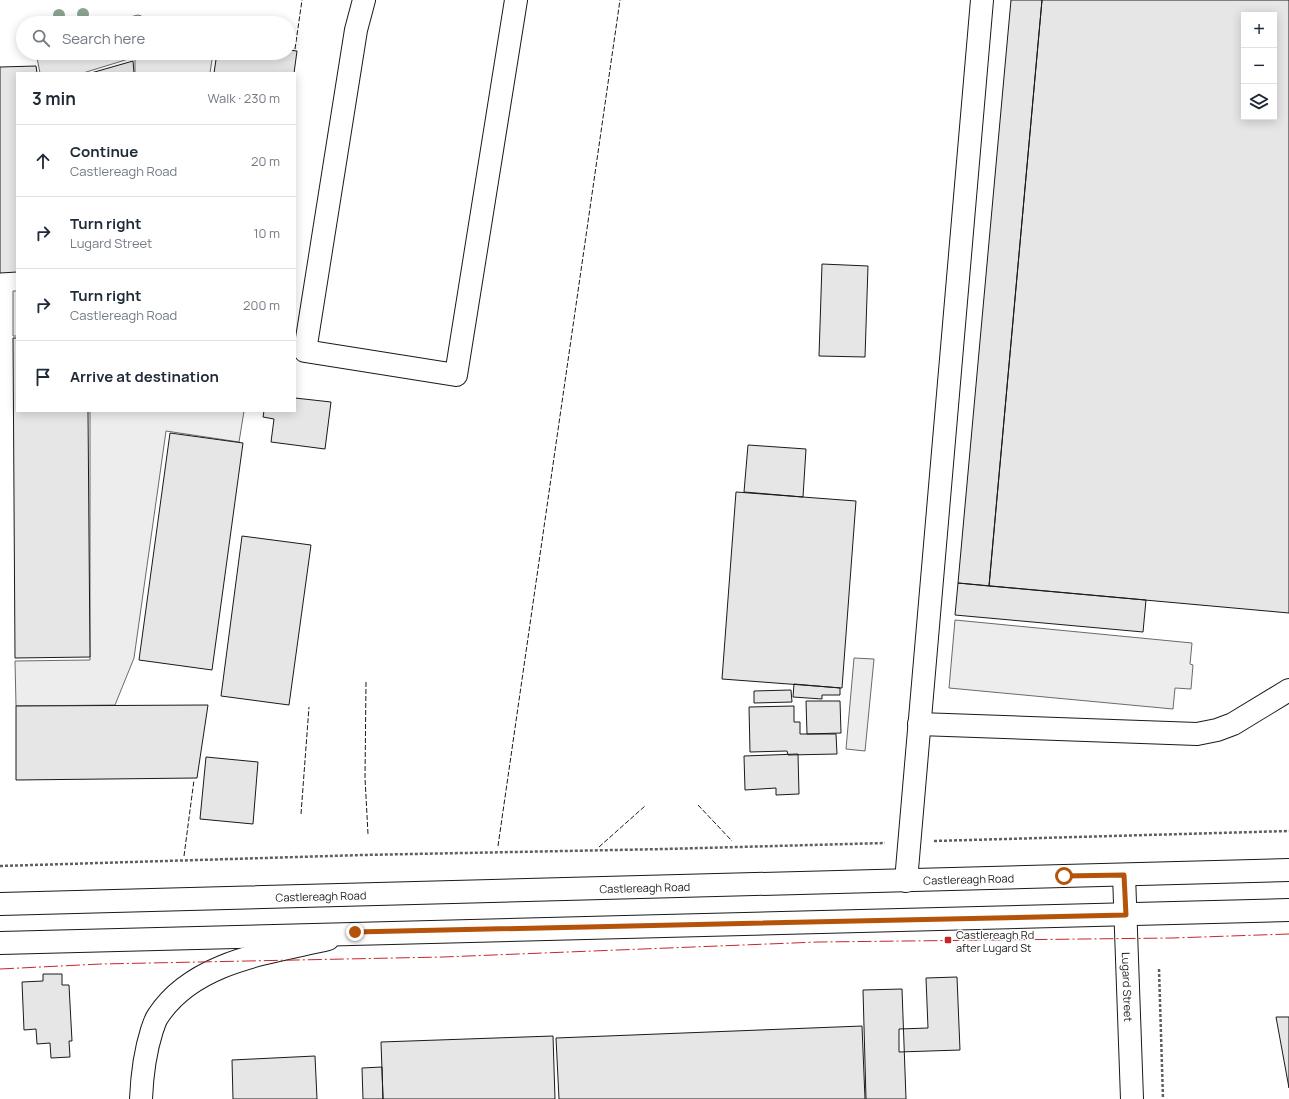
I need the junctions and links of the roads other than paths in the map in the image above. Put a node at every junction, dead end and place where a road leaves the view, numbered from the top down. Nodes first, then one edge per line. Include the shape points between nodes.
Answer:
1 (364, 0) edge
2 (516, 0) edge
3 (982, 0) edge
4 (1289, 690) edge
5 (919, 724) junction
6 (1289, 870) edge
7 (1124, 875) junction
8 (906, 881) junction
9 (0, 904) edge
10 (1289, 910) edge
11 (1126, 915) junction
12 (355, 932) junction
13 (0, 943) edge
14 (142, 1099) edge
15 (1132, 1099) edge

1 - 2 main road via 356,30 306,351 456,375
3 - 5 main road
4 - 5 main road via 1234,724 1197,734
5 - 8 main road
6 - 7 main road, Castlereagh Road
7 - 8 main road, Castlereagh Road
7 - 11 main road, Lugard Street
8 - 9 main road, Castlereagh Road
10 - 11 main road
11 - 12 main road
11 - 15 main road, Lugard Street
12 - 13 main road
12 - 14 main road via 246,959 210,971 185,986 157,1016 148,1043 142,1077

